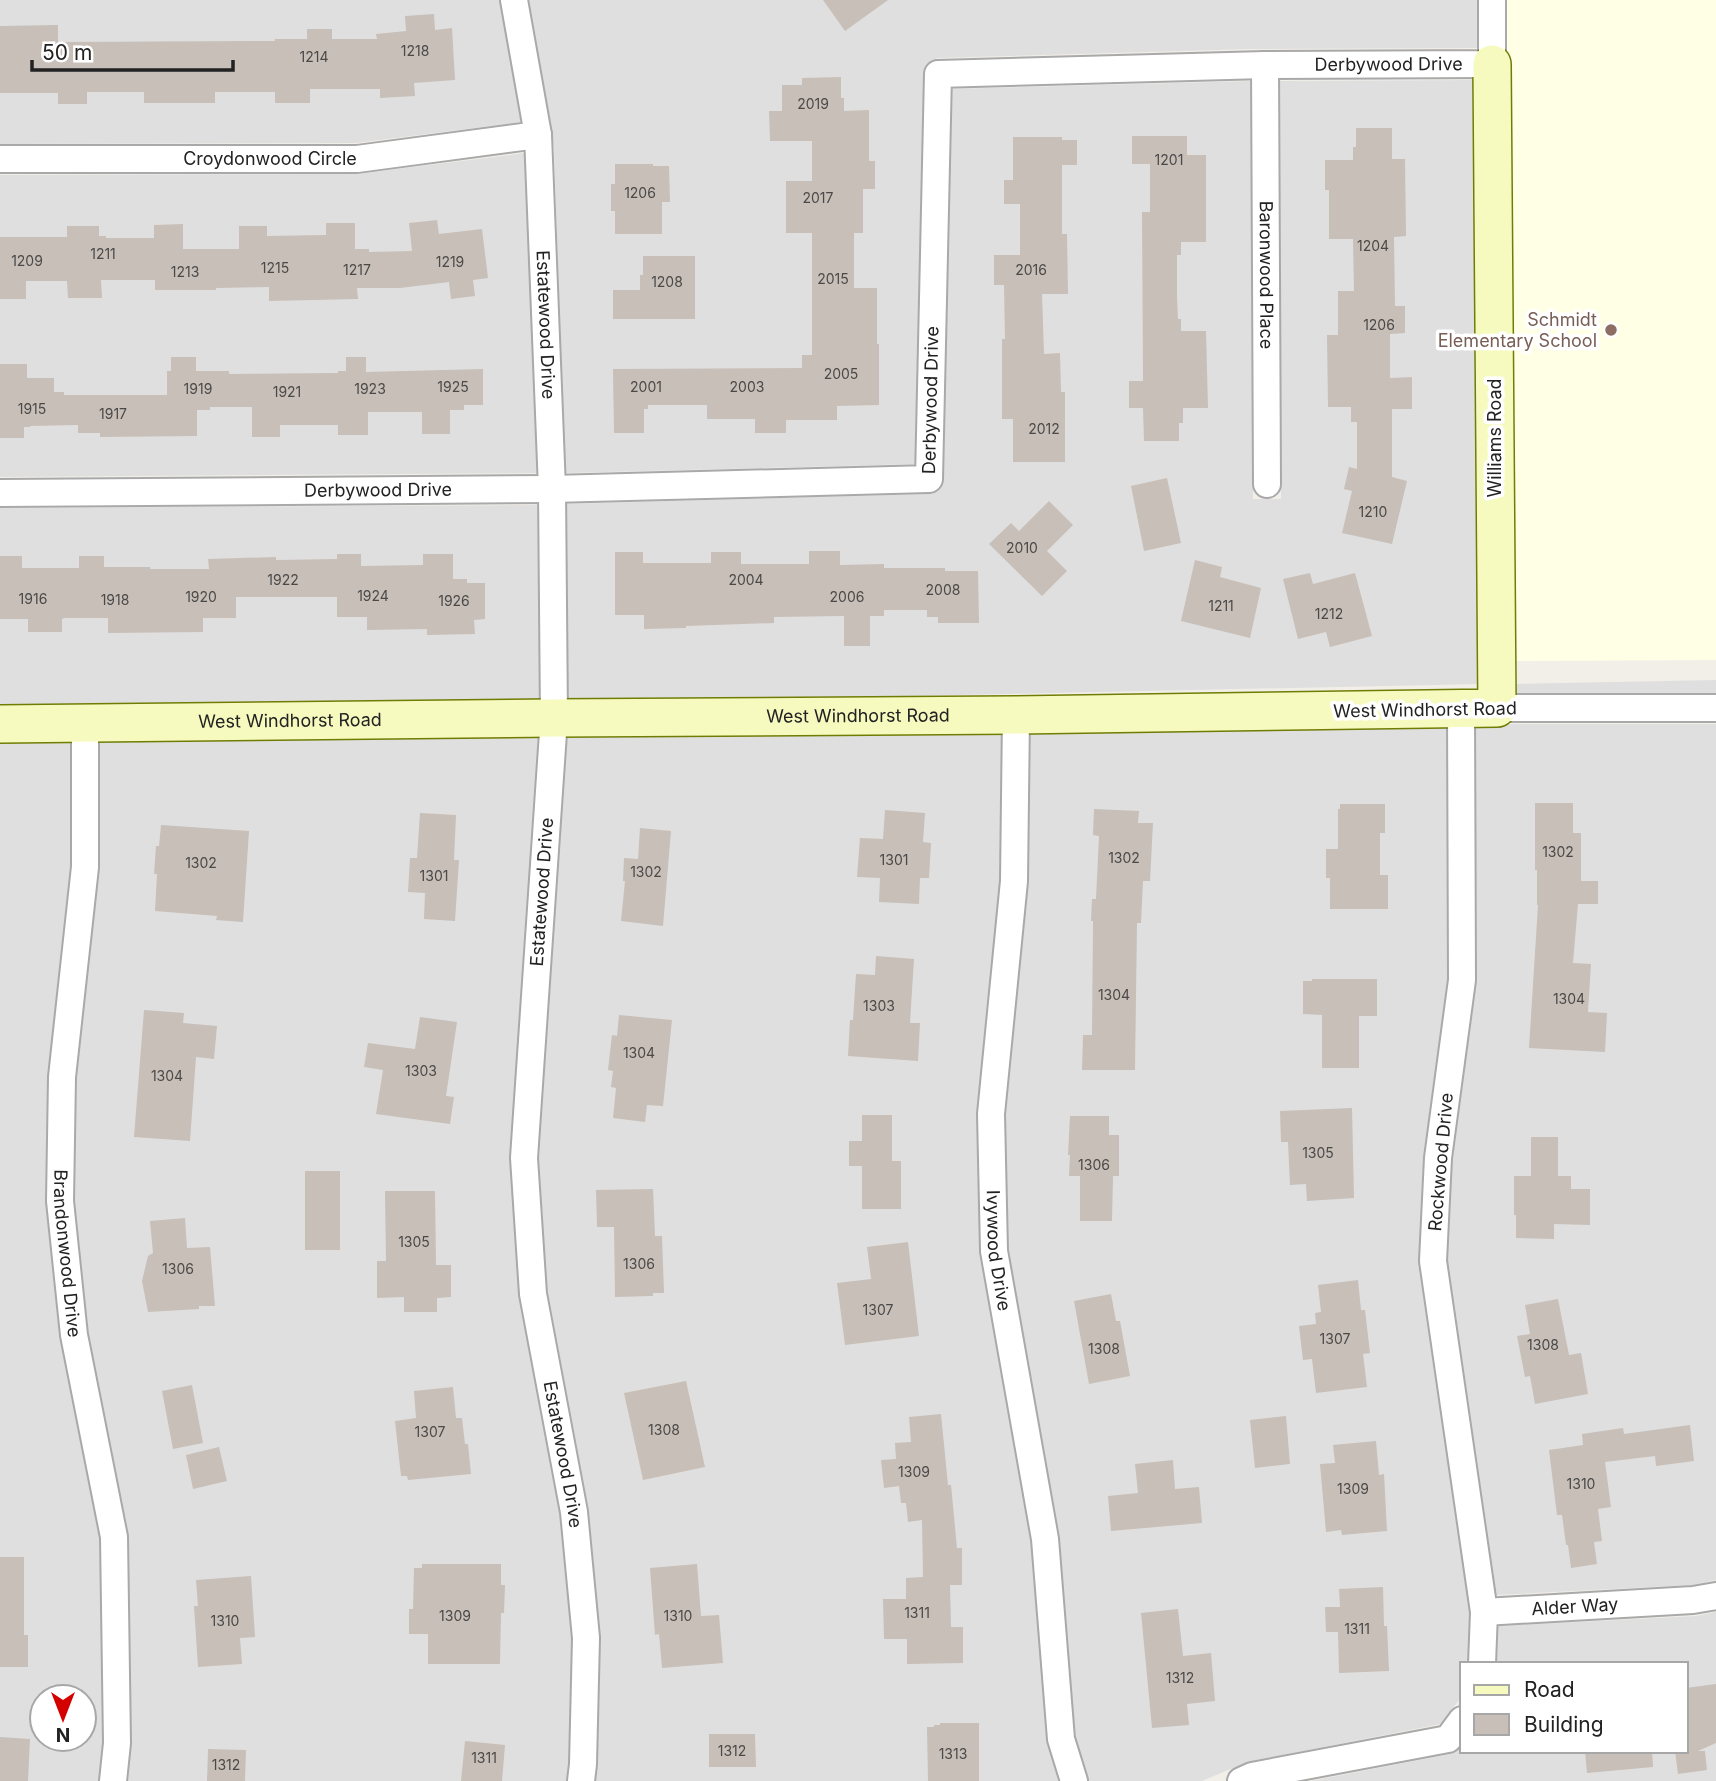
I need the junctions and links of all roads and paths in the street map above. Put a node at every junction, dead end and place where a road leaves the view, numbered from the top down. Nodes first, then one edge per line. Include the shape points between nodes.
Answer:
1 (514, 0) edge
2 (1492, 0) edge
3 (1492, 64) junction
4 (1265, 65) junction
5 (538, 135) junction
6 (0, 159) edge
7 (1267, 484) dead end
8 (552, 489) junction
9 (0, 493) edge
10 (1497, 708) junction
11 (1716, 708) edge
12 (1461, 709) junction
13 (1016, 715) junction
14 (554, 718) junction
15 (85, 723) junction
16 (0, 724) edge
17 (1716, 1596) edge
18 (1484, 1612) junction
19 (1482, 1662) edge
20 (1460, 1723) edge
21 (113, 1781) edge
22 (581, 1781) edge
23 (1074, 1781) edge
24 (1241, 1781) edge

1 - 5 street, Estatewood Drive
2 - 3 street, Williams Road
3 - 4 street, Derbywood Drive
3 - 10 street, Williams Road
4 - 7 street, Baronwood Place
4 - 8 street, Derbywood Drive via 938,74 929,479
5 - 6 street, Croydonwood Circle via 357,159
5 - 8 street, Estatewood Drive
8 - 9 street, Derbywood Drive
8 - 14 street, Estatewood Drive
10 - 11 street, West Windhorst Road
10 - 12 street, West Windhorst Road
12 - 13 street, West Windhorst Road
12 - 18 street, Rockwood Drive via 1462,980 1438,1158 1433,1261
13 - 14 street, West Windhorst Road
13 - 23 street, Ivywood Drive via 1014,881 991,1114 994,1251 1045,1539 1061,1739
14 - 15 street, West Windhorst Road
14 - 22 street, Estatewood Drive via 524,1158 533,1294 574,1512 584,1625
15 - 16 street, West Windhorst Road
15 - 21 street, Brandonwood Drive via 85,867 62,1077 60,1201 74,1335 114,1537 117,1743
17 - 18 street, Alder Way
18 - 19 street
20 - 24 street via 1448,1738

